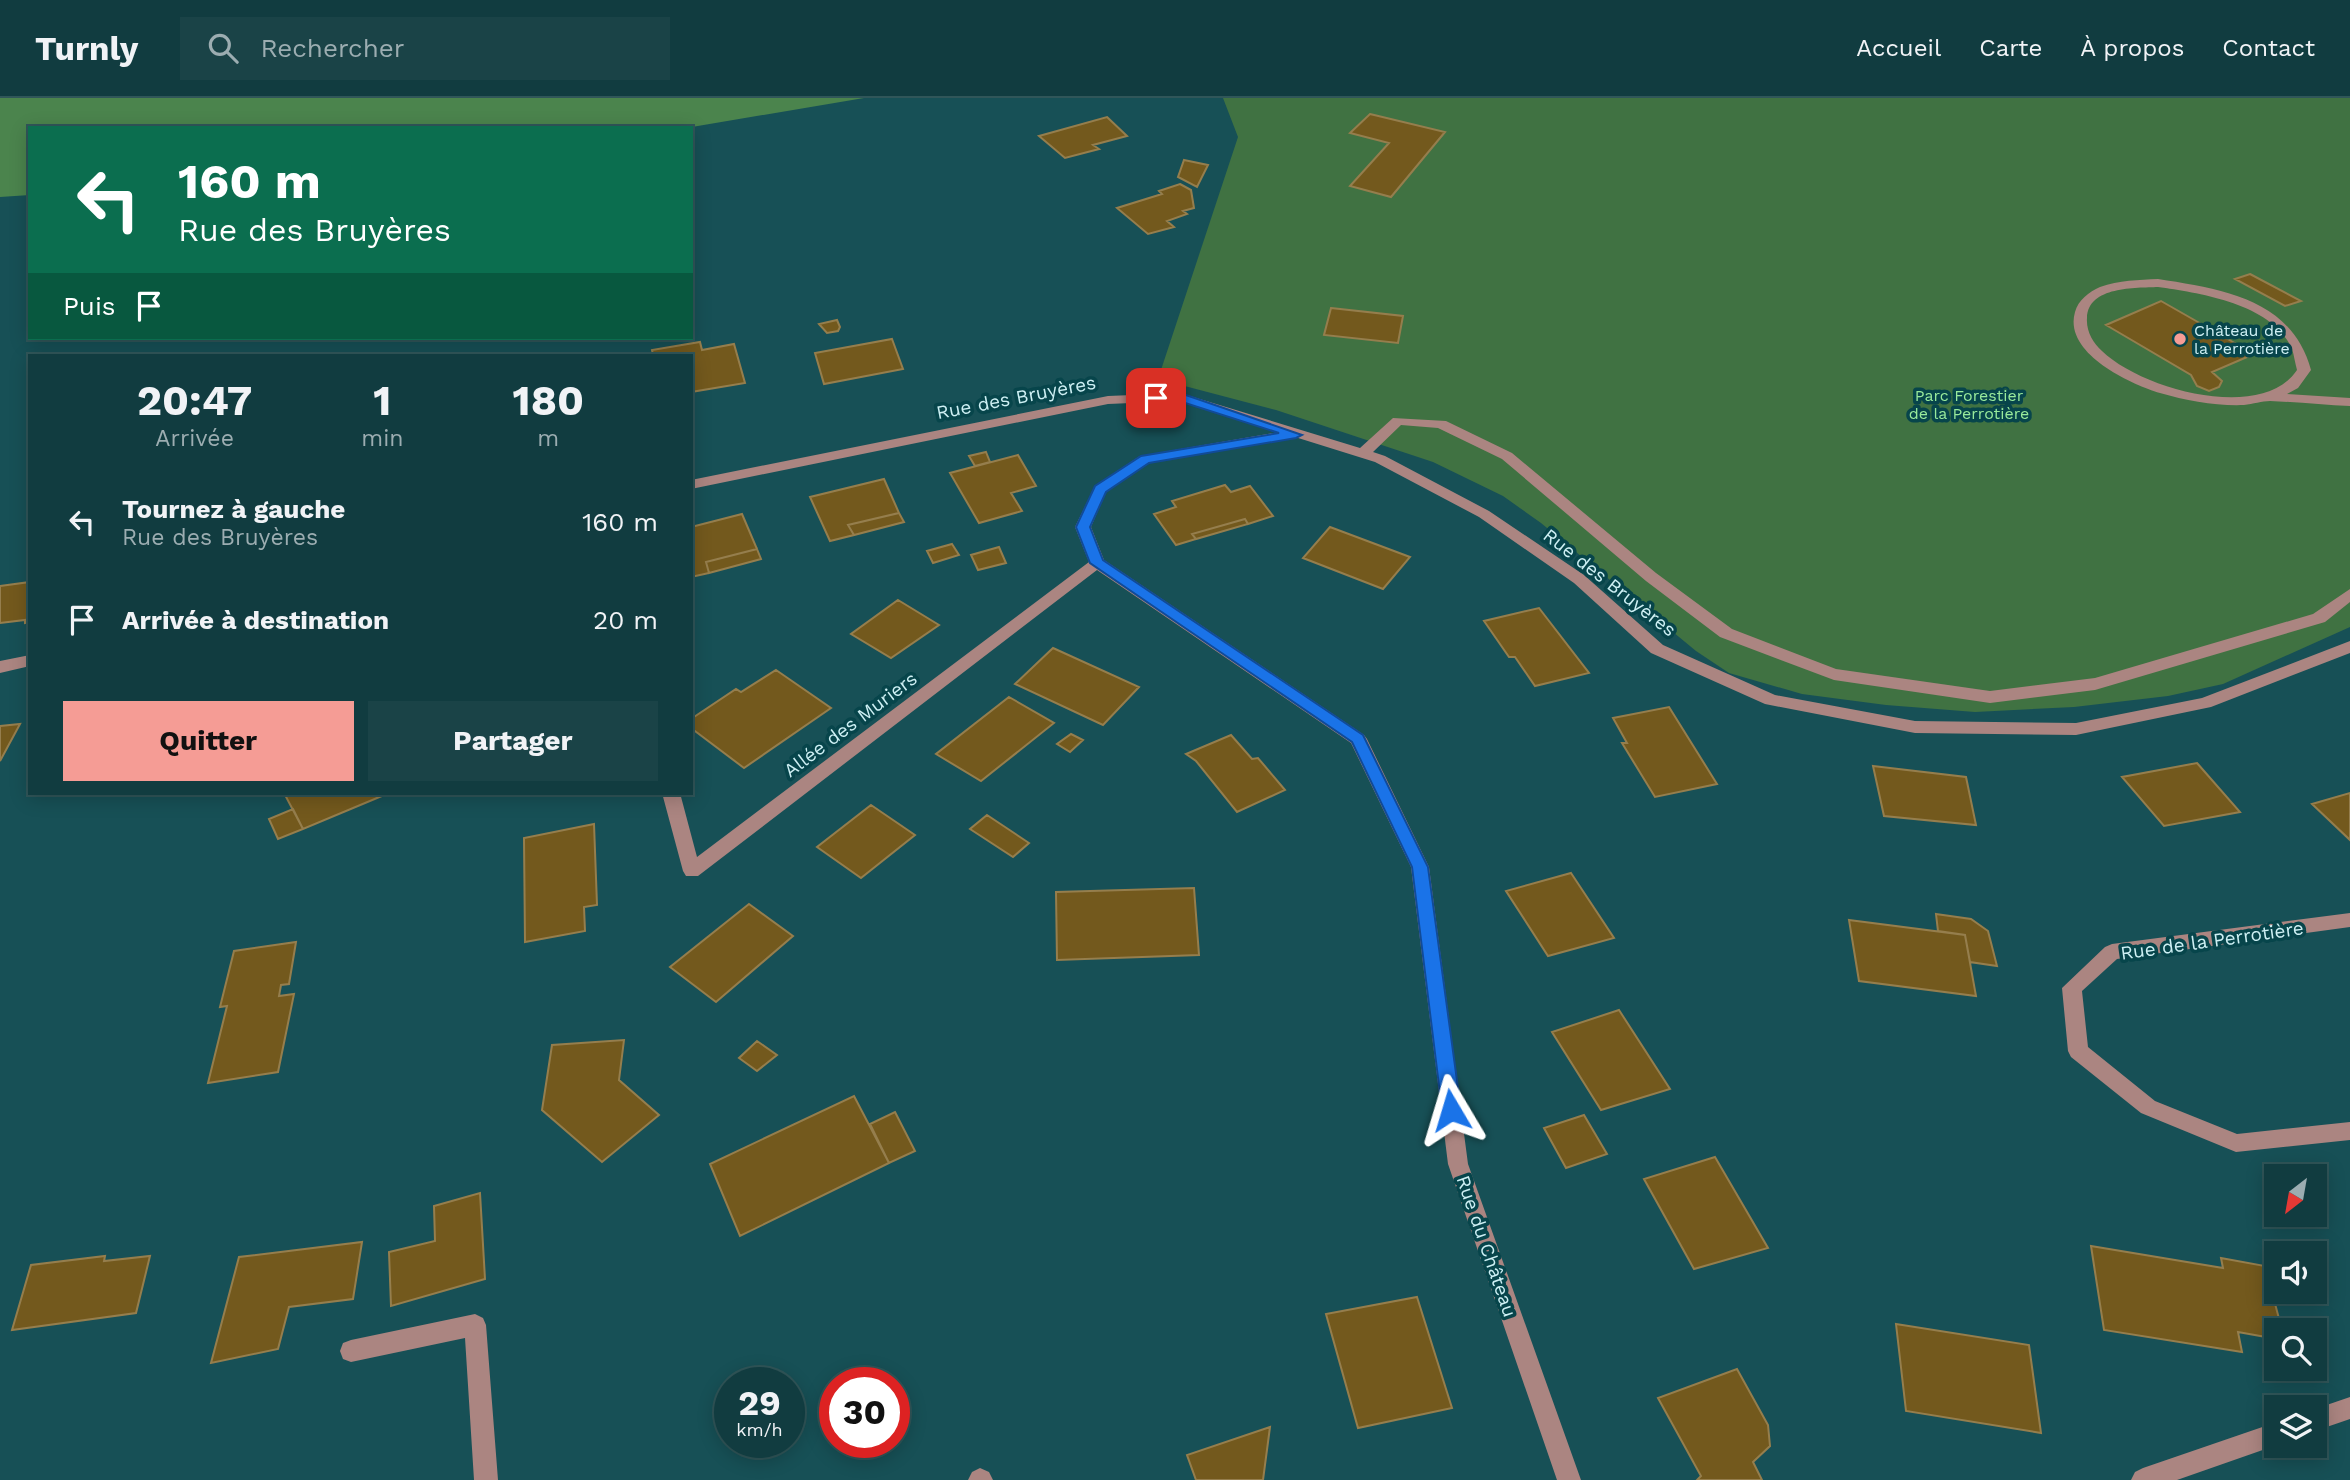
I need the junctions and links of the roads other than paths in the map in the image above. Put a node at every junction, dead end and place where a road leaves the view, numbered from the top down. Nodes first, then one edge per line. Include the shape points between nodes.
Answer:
1 (2269, 397) junction
2 (2350, 402) edge
3 (1296, 435) junction
4 (1362, 454) junction
5 (693, 485) edge
6 (1097, 563) junction
7 (2350, 594) edge
8 (2350, 646) edge
9 (28, 660) edge
10 (0, 667) edge
11 (672, 795) edge
12 (2350, 920) edge
13 (2350, 1131) edge
14 (351, 1351) dead end
15 (2350, 1408) edge
16 (2327, 1416) edge
17 (2264, 1438) edge
18 (486, 1480) edge
19 (1569, 1480) edge
20 (2143, 1480) edge

1 - 1 street via 2236,401 2199,398 2127,375 2100,357 2083,338 2078,320 2083,304 2100,292 2158,283 2231,298 2263,313 2288,331 2302,351 2304,370 2293,386
1 - 2 street
3 - 4 street, Rue des Bruyères
3 - 5 street, Rue des Bruyères via 1180,397 1108,400
3 - 6 street via 1146,459 1100,489 1083,527
4 - 7 street via 1398,421 1441,424 1507,456 1651,577 1726,633 1833,674 1990,697 2095,684 2319,618
4 - 8 street, Rue des Bruyères via 1484,514 1579,579 1657,649 1771,700 1915,727 2076,729 2205,703
6 - 11 street, Allée des Muriers via 692,871
6 - 19 street, Rue du Château via 1358,739 1420,867 1458,1164
9 - 10 street
12 - 13 street, Rue de la Perrotière via 2112,952 2072,988 2078,1051 2148,1107 2236,1143
14 - 18 street via 475,1325
15 - 16 street
17 - 20 street

